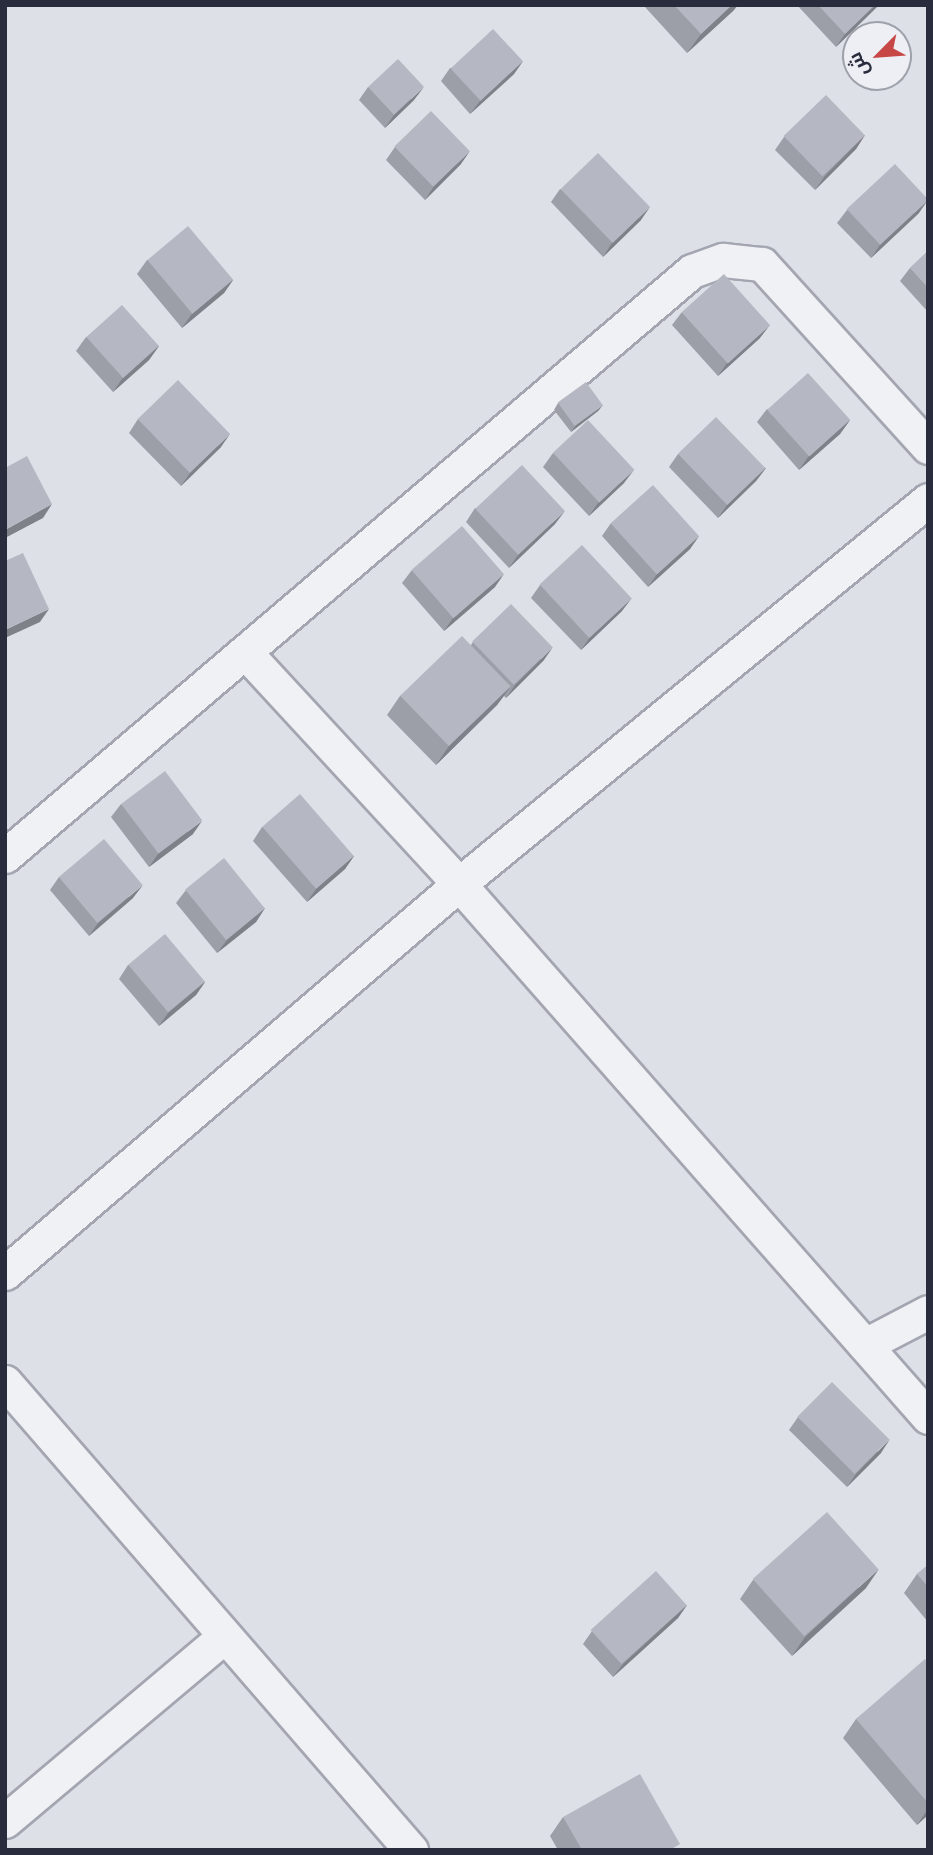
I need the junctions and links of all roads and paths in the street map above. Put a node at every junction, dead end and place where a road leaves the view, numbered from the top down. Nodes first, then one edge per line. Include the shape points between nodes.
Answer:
1 (928, 447) edge
2 (921, 517) edge
3 (245, 652) junction
4 (5, 856) edge
5 (459, 884) junction
6 (5, 1273) edge
7 (928, 1312) edge
8 (865, 1345) junction
9 (5, 1382) edge
10 (928, 1417) edge
11 (225, 1636) junction
12 (5, 1821) edge
13 (411, 1850) edge

1 - 3 street via 762,264 723,260 692,271
2 - 5 street
3 - 4 street
3 - 5 street
5 - 6 street
5 - 8 street
7 - 8 street
8 - 10 street
9 - 11 street
11 - 12 street
11 - 13 street

